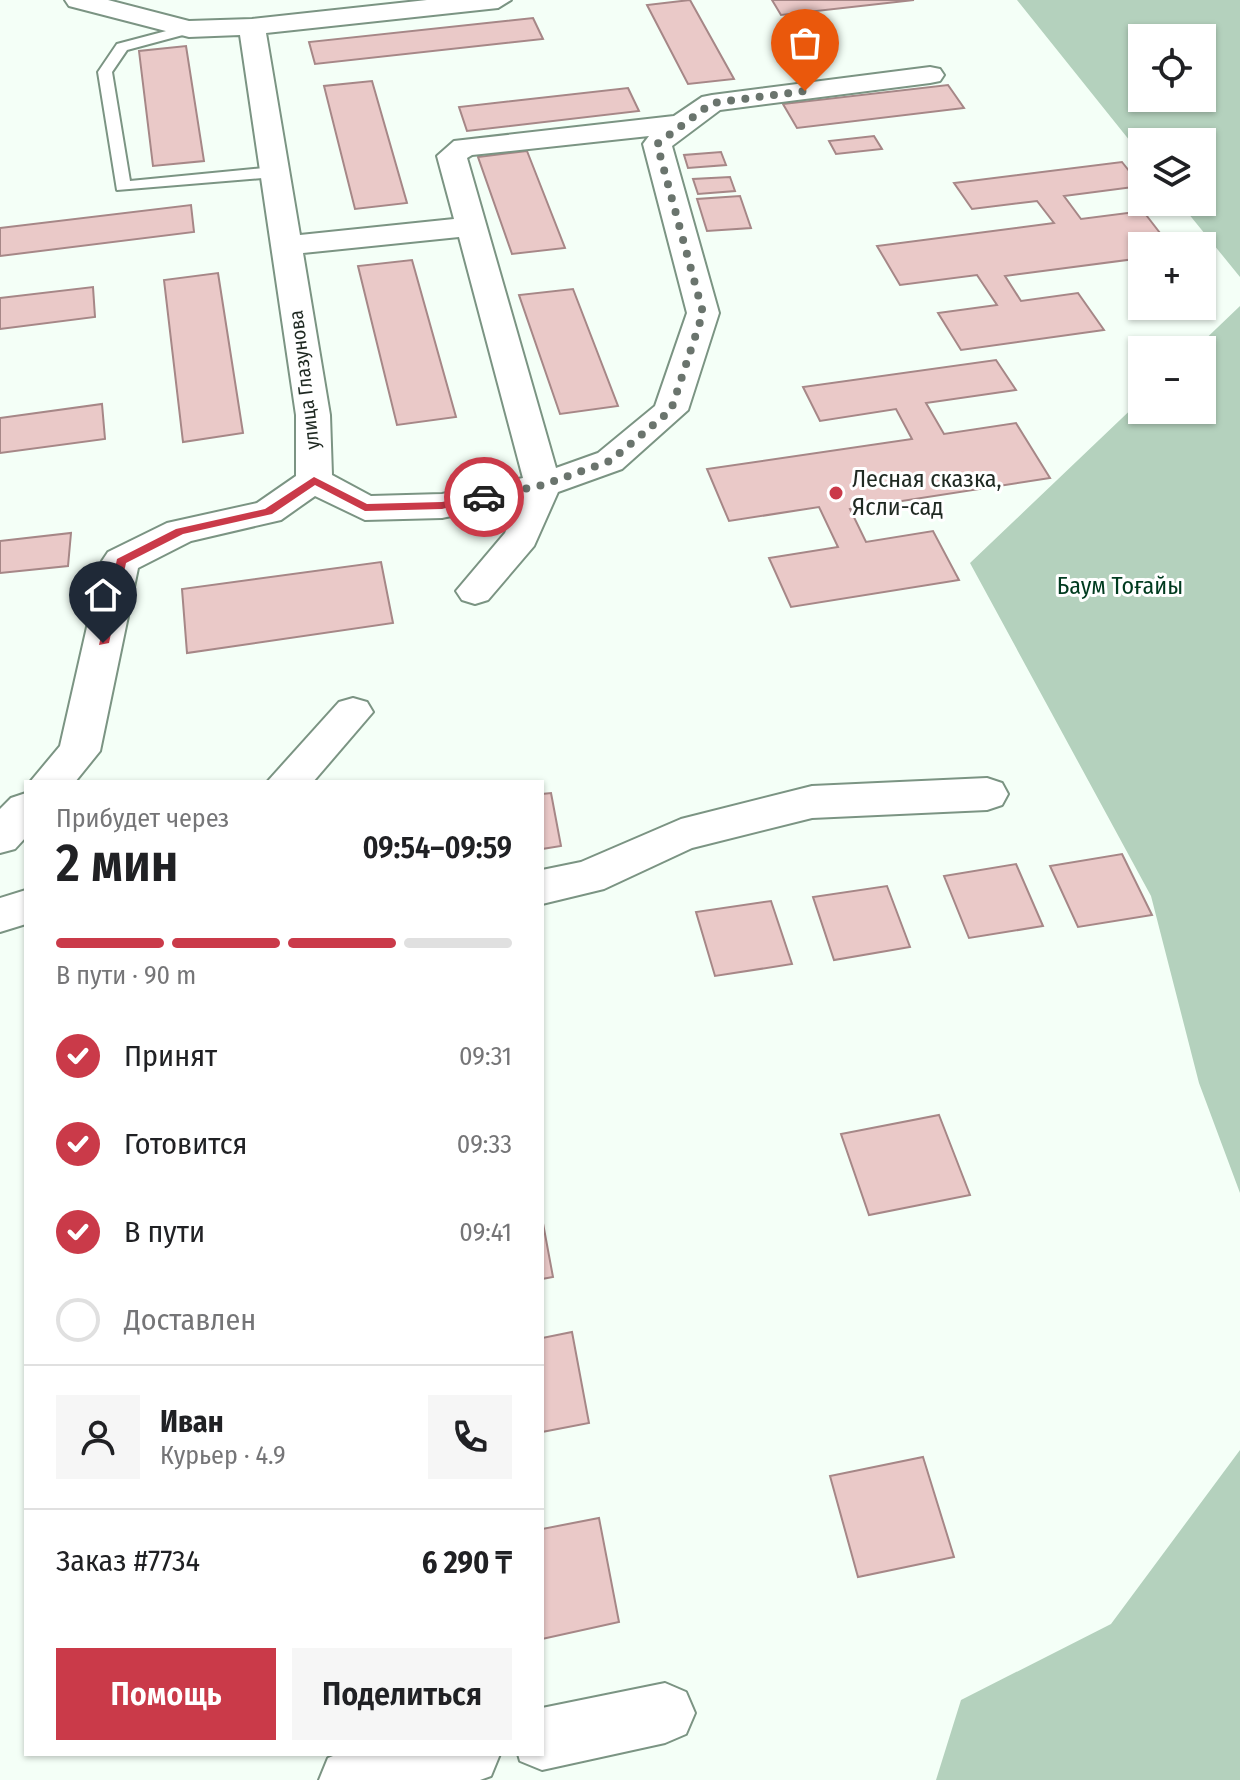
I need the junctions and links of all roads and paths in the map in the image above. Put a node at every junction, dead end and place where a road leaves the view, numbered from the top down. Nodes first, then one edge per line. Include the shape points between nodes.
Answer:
1 (78, 0) edge
2 (491, 0) edge
3 (498, 0) edge
4 (252, 27) junction
5 (189, 29) junction
6 (930, 75) dead end
7 (682, 124) junction
8 (274, 172) junction
9 (472, 226) junction
10 (286, 246) junction
11 (314, 480) junction
12 (543, 485) junction
13 (475, 591) dead end
14 (353, 712) dead end
15 (53, 780) edge
16 (290, 780) edge
17 (987, 794) dead end
18 (24, 811) edge
19 (0, 837) edge
20 (544, 887) edge
21 (24, 908) edge
22 (0, 915) edge
23 (665, 1713) dead end
24 (544, 1739) edge
25 (455, 1756) edge
26 (350, 1780) edge

1 - 5 street
2 - 3 street
2 - 4 street
4 - 5 street
4 - 8 street, улица Глазунова
5 - 8 lane via 122,47 105,72 123,187
6 - 7 street via 712,103
7 - 9 street via 464,147 452,156
7 - 12 street via 657,144 703,313 671,410 610,461
8 - 10 street, улица Глазунова
9 - 10 street
9 - 12 street
10 - 11 street, улица Глазунова via 313,415
11 - 12 street via 365,508 402,509
11 - 15 street, улица Глазунова via 268,512 180,531 121,561 79,751
12 - 13 street via 521,538
14 - 16 street
17 - 20 street via 812,802 681,835 589,877
18 - 19 street
21 - 22 street
23 - 24 street
25 - 26 street

